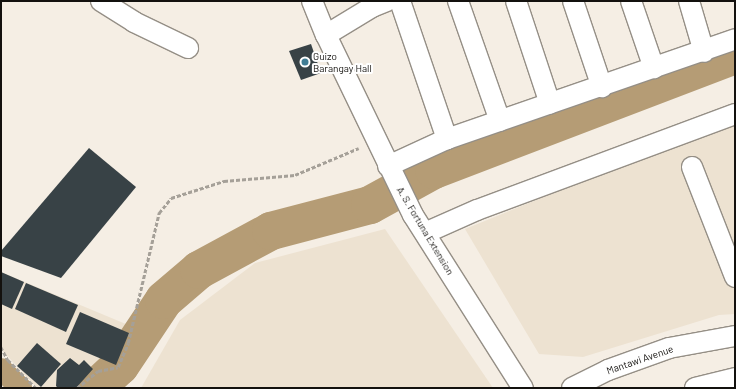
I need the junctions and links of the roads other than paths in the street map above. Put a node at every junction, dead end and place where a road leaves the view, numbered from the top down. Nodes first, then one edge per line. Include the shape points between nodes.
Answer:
1 (101, 1) edge
2 (312, 1) edge
3 (387, 1) edge
4 (400, 1) edge
5 (458, 1) edge
6 (516, 1) edge
7 (573, 1) edge
8 (631, 1) edge
9 (689, 1) edge
10 (326, 35) junction
11 (735, 40) edge
12 (188, 48) dead end
13 (704, 52) junction
14 (654, 68) junction
15 (602, 87) junction
16 (550, 104) junction
17 (735, 114) edge
18 (500, 121) junction
19 (447, 139) junction
20 (692, 168) dead end
21 (390, 171) junction
22 (425, 233) junction
23 (735, 277) edge
24 (735, 336) edge
25 (735, 378) edge
26 (523, 388) edge
27 (572, 388) edge
28 (695, 388) edge

1 - 12 street via 134,22
2 - 10 street, A. S. Fortuna Extension
3 - 10 street via 372,7
4 - 19 street
5 - 18 street
6 - 16 street
7 - 15 street
8 - 14 street
9 - 13 street
10 - 21 street, A. S. Fortuna Extension via 377,138
11 - 13 street
13 - 14 street
14 - 15 street
15 - 16 street
16 - 18 street
17 - 22 street via 477,210
18 - 19 street
19 - 21 street
20 - 23 street
21 - 22 street, A. S. Fortuna Extension
22 - 26 street, A. S. Fortuna Extension
24 - 27 street, Mantawi Avenue via 669,348 608,370
25 - 28 street

